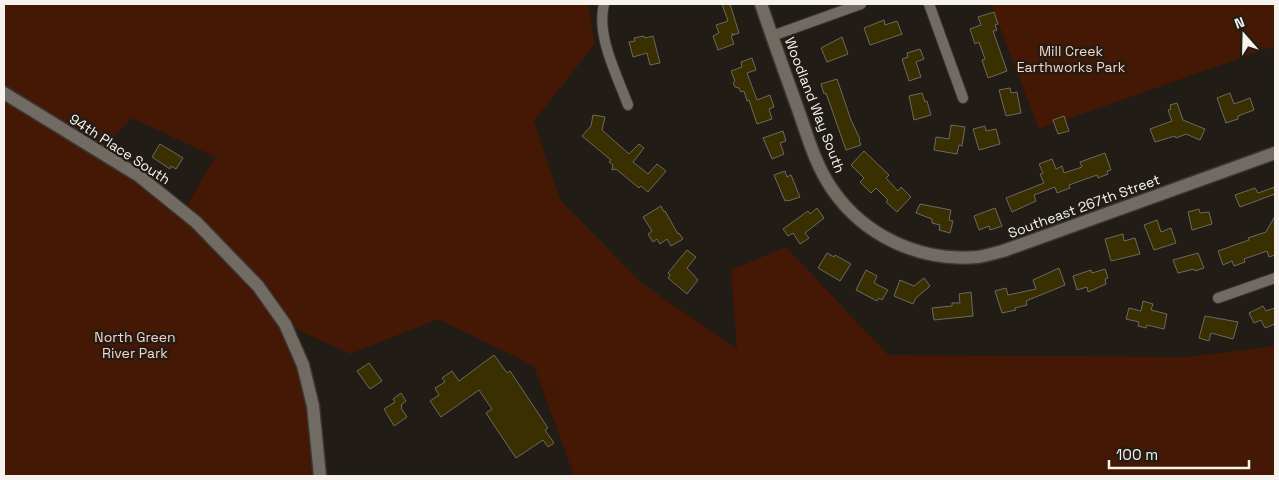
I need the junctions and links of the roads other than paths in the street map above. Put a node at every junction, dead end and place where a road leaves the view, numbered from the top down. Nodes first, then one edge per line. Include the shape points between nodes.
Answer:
1 (604, 4) edge
2 (761, 4) edge
3 (861, 4) edge
4 (929, 4) edge
5 (772, 36) junction
6 (4, 93) edge
7 (963, 98) dead end
8 (628, 105) dead end
9 (1275, 153) edge
10 (900, 245) joint
11 (1275, 278) edge
12 (1218, 298) dead end
13 (320, 476) edge

1 - 8 street via 602,24 605,43
2 - 5 street, Woodland Way South
3 - 5 street
4 - 7 street
5 - 10 street, Woodland Way South via 815,156 831,188 866,226
6 - 13 street, 94th Place South via 139,176 196,222 258,286 290,334 304,370 313,406
9 - 10 street, Southeast 267th Street via 1003,251 978,257 947,257
11 - 12 street

